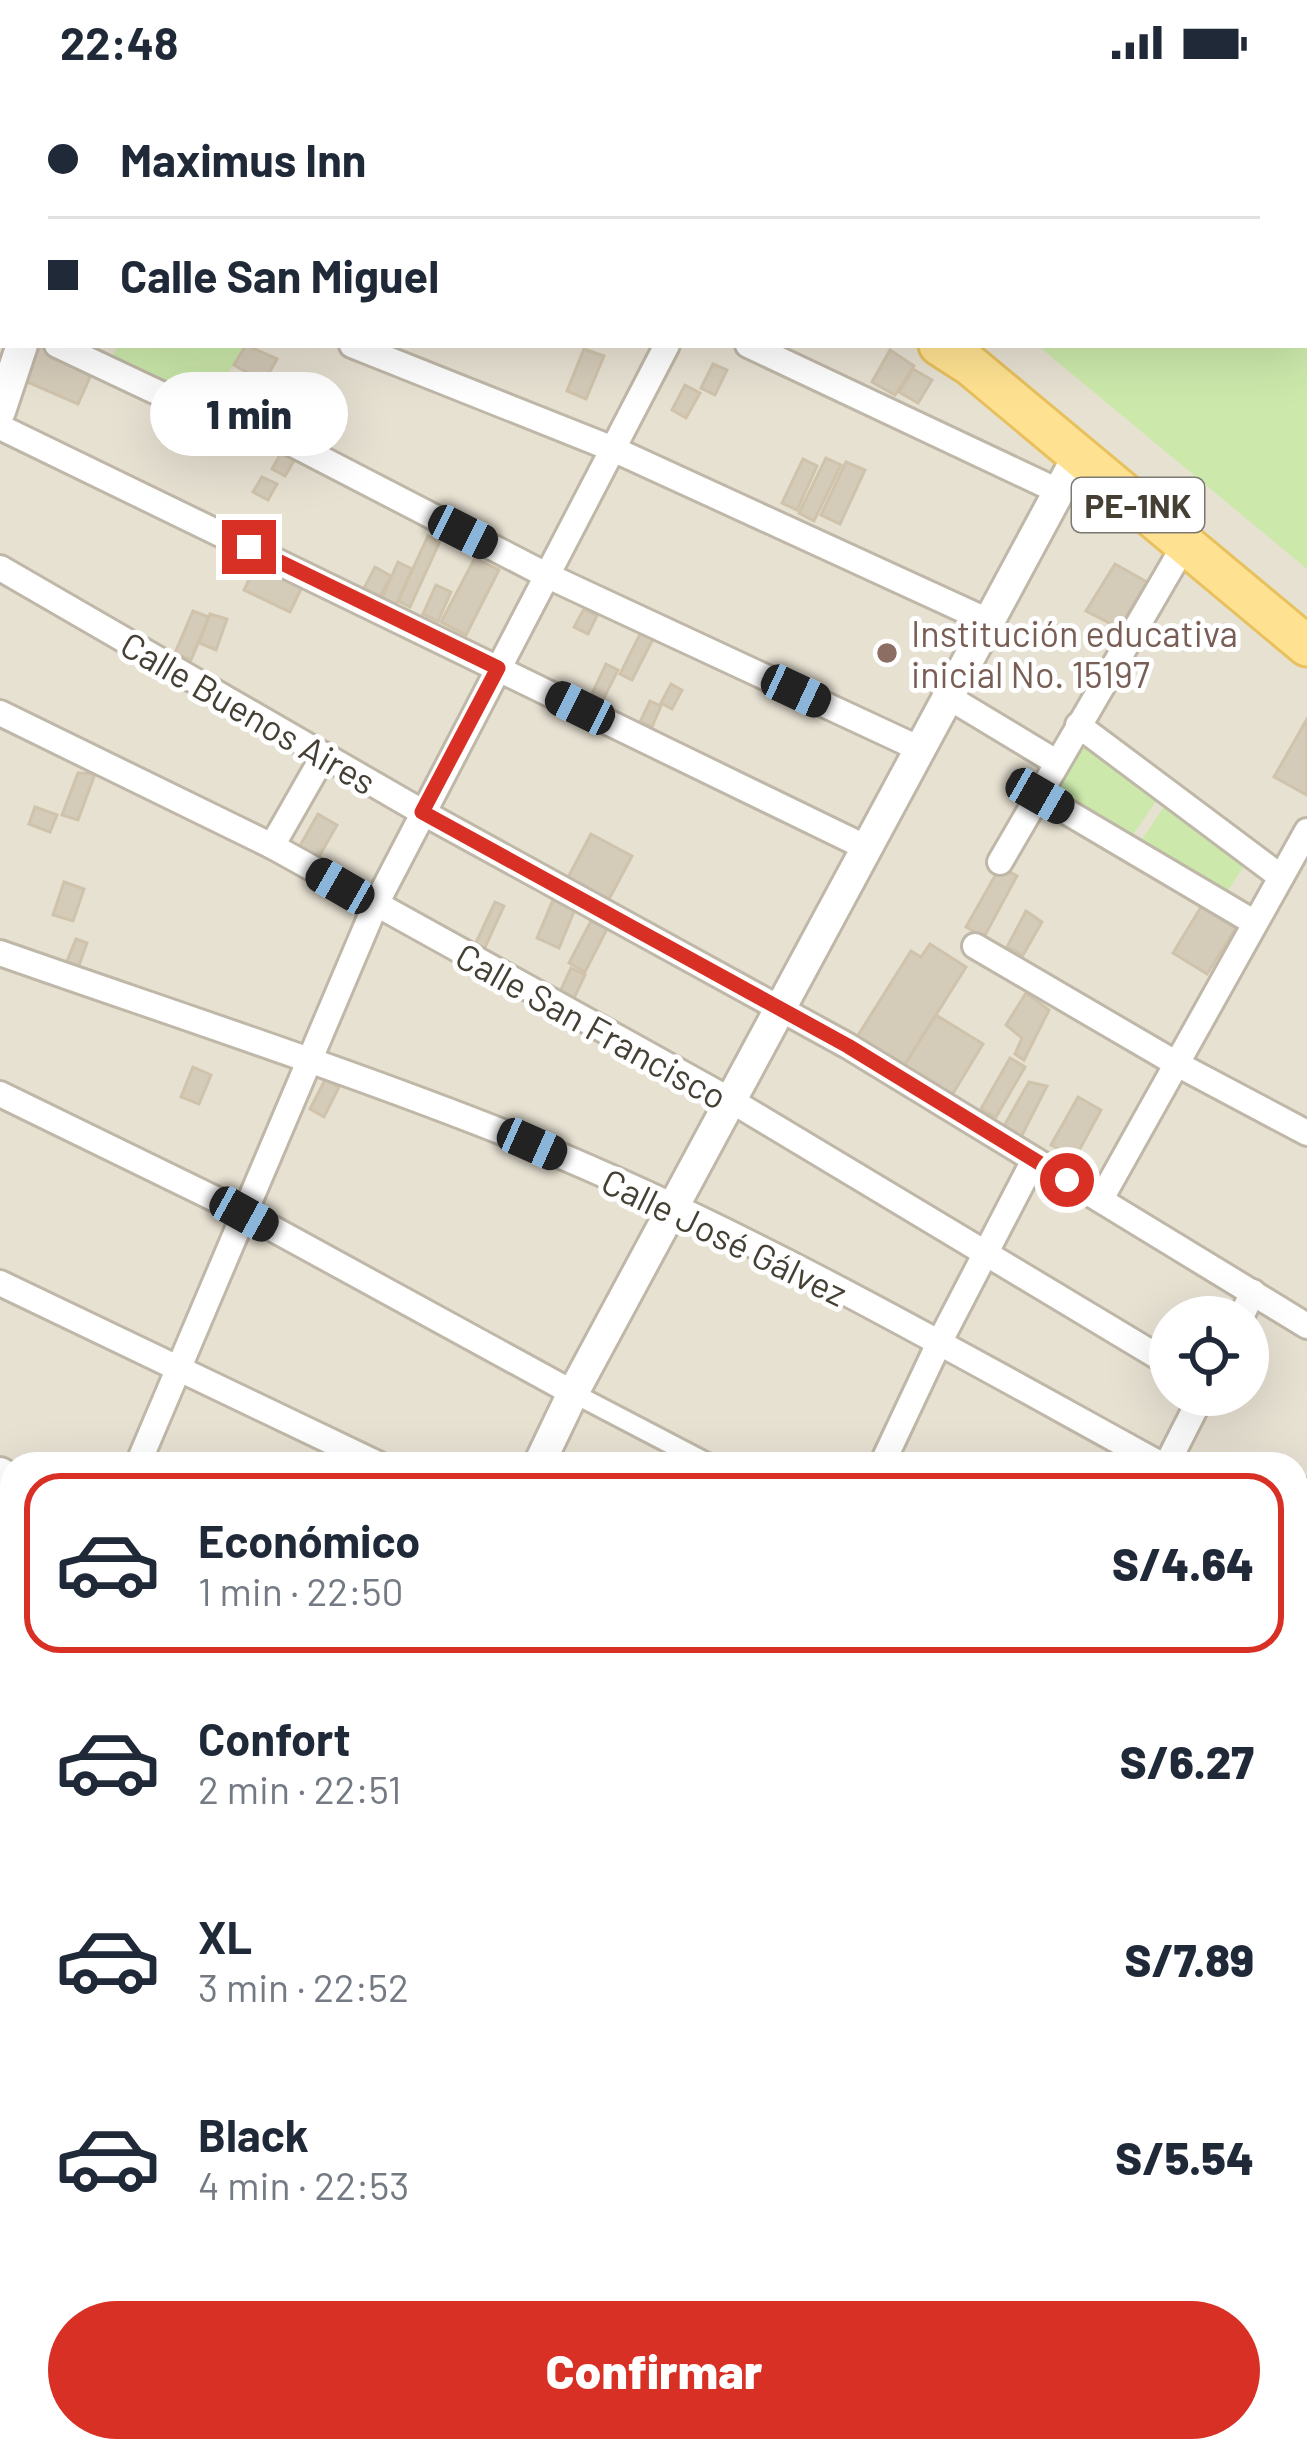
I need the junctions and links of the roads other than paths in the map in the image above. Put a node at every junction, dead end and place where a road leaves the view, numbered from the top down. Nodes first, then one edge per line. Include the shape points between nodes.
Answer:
1 (21, 348) edge
2 (71, 348) edge
3 (360, 348) edge
4 (666, 348) edge
5 (754, 348) edge
6 (965, 352) edge
7 (103, 355) edge
8 (0, 411) edge
9 (0, 427) edge
10 (613, 449) junction
11 (1078, 456) junction
12 (1058, 490) junction
13 (1185, 544) junction
14 (0, 568) edge
15 (546, 575) junction
16 (1307, 616) edge
17 (988, 621) junction
18 (1307, 646) edge
19 (498, 668) junction
20 (950, 698) junction
21 (0, 713) edge
22 (1078, 725) junction
23 (920, 749) junction
24 (324, 755) junction
25 (1056, 762) junction
26 (1040, 796) junction
27 (422, 812) junction
28 (1307, 831) edge
29 (272, 846) junction
30 (867, 848) junction
31 (1000, 862) dead end
32 (1281, 877) junction
33 (375, 906) junction
34 (1256, 923) junction
35 (975, 946) dead end
36 (0, 953) edge
37 (780, 1010) junction
38 (308, 1061) junction
39 (1177, 1064) junction
40 (0, 1094) edge
41 (732, 1101) junction
42 (1307, 1133) edge
43 (1034, 1160) junction
44 (1101, 1199) junction
45 (674, 1208) junction
46 (244, 1214) junction
47 (988, 1253) junction
48 (0, 1283) edge
49 (1253, 1292) junction
50 (1251, 1296) edge
51 (1307, 1326) edge
52 (939, 1342) junction
53 (1149, 1351) edge
54 (178, 1368) junction
55 (573, 1393) junction
56 (1190, 1416) edge
57 (143, 1452) edge
58 (353, 1452) edge
59 (545, 1452) edge
60 (686, 1452) edge
61 (888, 1452) edge
62 (1142, 1452) edge
63 (1171, 1452) edge

1 - 8 street
2 - 7 street
3 - 10 street
4 - 10 street
5 - 12 street
6 - 11 main road, PE-1NK
6 - 16 main road, PE-1NK via 1002,372
7 - 15 street via 233,428 254,424
9 - 19 street
10 - 15 street
10 - 17 street
11 - 12 street
11 - 13 main road, PE-1NK
12 - 17 street
13 - 18 main road, PE-1NK
13 - 22 street
14 - 24 street, Calle Buenos Aires
15 - 19 street
15 - 23 street
17 - 20 street
19 - 27 street
19 - 30 street
20 - 23 street
20 - 25 street
21 - 29 street, Calle San Francisco
22 - 25 street
22 - 32 street
23 - 30 street
24 - 27 street, Calle Buenos Aires
24 - 29 street
25 - 26 street
26 - 31 street
26 - 34 street
27 - 33 street
27 - 37 street, Calle Buenos Aires
28 - 32 street
29 - 33 street, Calle San Francisco
30 - 37 street
32 - 34 street
33 - 38 street
33 - 41 street, Calle San Francisco
34 - 39 street
35 - 39 street
36 - 38 street, Calle José Gálvez
37 - 41 street
37 - 43 street, Calle Buenos Aires
38 - 45 street, Calle José Gálvez via 532,1144
38 - 46 street
39 - 42 street
39 - 44 street
40 - 46 street
41 - 45 street
41 - 47 street, Calle San Francisco
43 - 44 street, Calle Buenos Aires
43 - 47 street
44 - 49 street, Calle Buenos Aires
45 - 52 street, Calle José Gálvez
45 - 55 street
46 - 54 street
46 - 55 street
47 - 52 street
47 - 53 street, Calle San Francisco
48 - 54 street
49 - 50 street
49 - 51 street, Calle Buenos Aires
52 - 61 street
52 - 62 street, Calle José Gálvez
54 - 57 street
54 - 58 street
55 - 59 street
55 - 60 street
56 - 63 street

